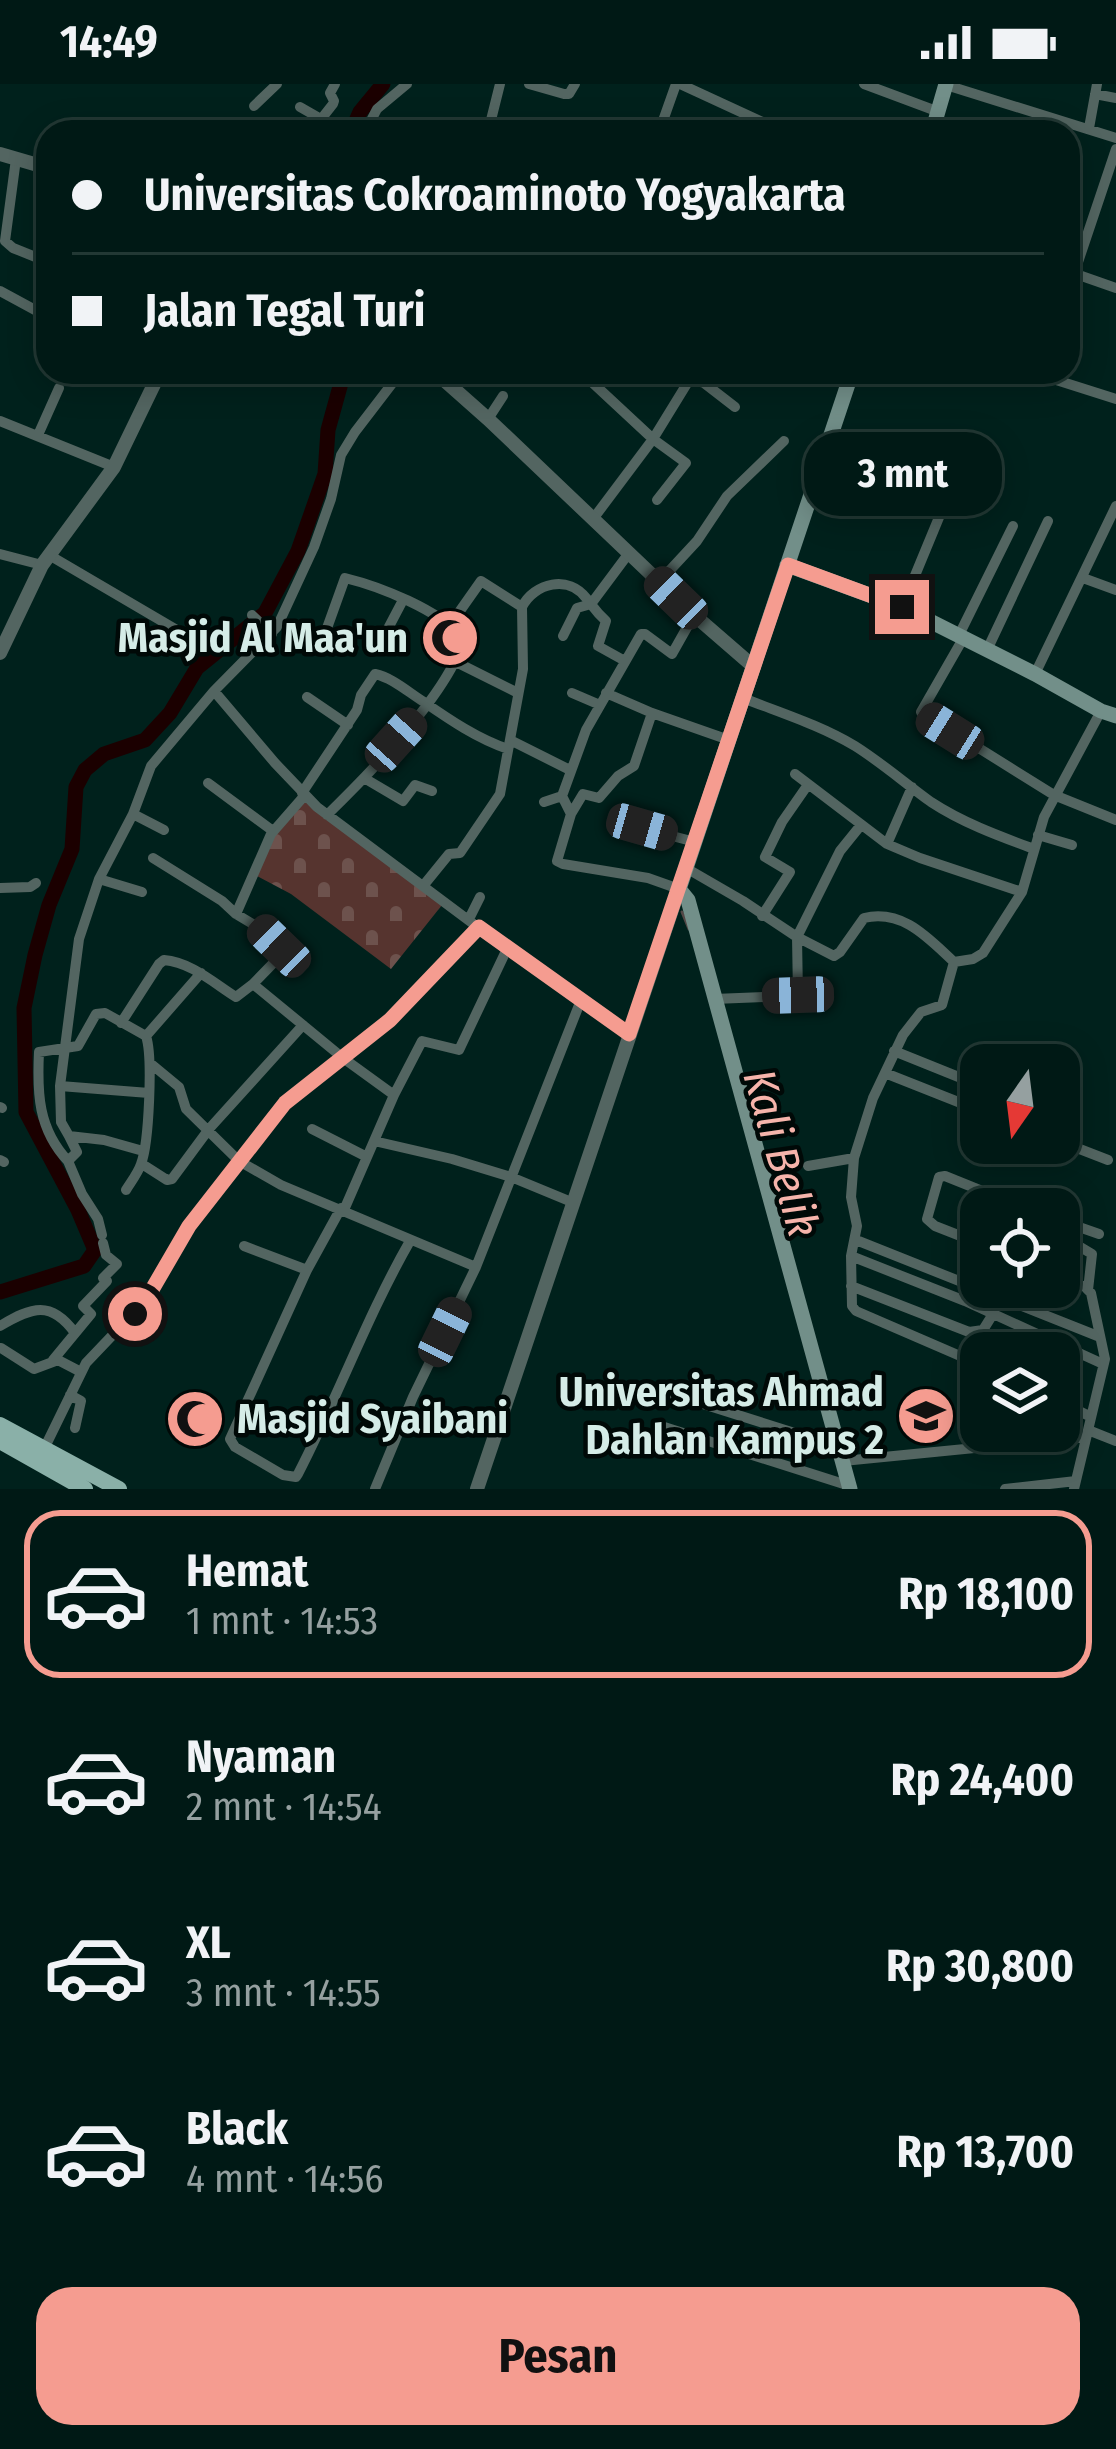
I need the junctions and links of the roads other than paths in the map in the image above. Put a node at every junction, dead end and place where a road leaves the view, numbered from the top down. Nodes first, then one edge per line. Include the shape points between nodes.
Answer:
1 (277, 84) edge
2 (335, 84) edge
3 (406, 84) edge
4 (500, 84) edge
5 (530, 84) edge
6 (574, 84) edge
7 (678, 84) edge
8 (864, 84) edge
9 (946, 84) edge
10 (1096, 89) edge
11 (1116, 98) edge
12 (254, 106) dead end
13 (300, 107) dead end
14 (939, 112) junction
15 (321, 118) joint
16 (371, 120) edge
17 (491, 120) edge
18 (664, 120) edge
19 (758, 120) edge
20 (936, 120) edge
21 (1063, 120) edge
22 (1080, 125) edge
23 (1089, 128) junction
24 (1116, 138) edge
25 (1116, 149) edge
26 (8, 157) edge
27 (1080, 253) edge
28 (36, 257) edge
29 (1080, 275) edge
30 (1116, 288) edge
31 (0, 291) edge
32 (36, 310) edge
33 (154, 384) edge
34 (392, 384) edge
35 (449, 384) edge
36 (594, 384) edge
37 (688, 384) edge
38 (705, 384) edge
39 (848, 384) edge
40 (1074, 384) edge
41 (59, 388) dead end
42 (503, 396) dead end
43 (1116, 399) edge
44 (735, 407) dead end
45 (488, 418) junction
46 (0, 421) edge
47 (38, 435) junction
48 (653, 439) junction
49 (784, 441) dead end
50 (114, 467) junction
51 (657, 500) dead end
52 (1116, 506) edge
53 (940, 515) dead end
54 (593, 519) junction
55 (1048, 520) dead end
56 (801, 526) junction
57 (1013, 526) dead end
58 (0, 554) edge
59 (629, 554) junction
60 (46, 560) junction
61 (788, 565) junction
62 (817, 576) junction
63 (1083, 578) junction
64 (659, 582) junction
65 (1116, 590) edge
66 (403, 600) junction
67 (591, 604) junction
68 (775, 604) junction
69 (897, 605) junction
70 (522, 607) junction
71 (694, 615) junction
72 (253, 616) dead end
73 (450, 625) junction
74 (880, 632) dead end
75 (182, 633) dead end
76 (271, 634) junction
77 (563, 636) dead end
78 (962, 636) junction
79 (383, 638) dead end
80 (322, 642) dead end
81 (987, 650) junction
82 (0, 653) edge
83 (454, 661) junction
84 (625, 661) junction
85 (754, 667) junction
86 (1035, 674) junction
87 (214, 691) junction
88 (518, 692) junction
89 (572, 693) dead end
90 (308, 697) dead end
91 (743, 698) junction
92 (603, 699) junction
93 (427, 705) junction
94 (652, 712) junction
95 (1109, 714) edge
96 (348, 725) junction
97 (729, 740) junction
98 (509, 745) junction
99 (570, 770) junction
100 (794, 774) dead end
101 (364, 778) junction
102 (208, 784) dead end
103 (807, 786) junction
104 (912, 787) junction
105 (432, 791) dead end
106 (303, 794) junction
107 (1054, 795) junction
108 (562, 796) junction
109 (544, 802) dead end
110 (134, 814) junction
111 (572, 814) junction
112 (328, 815) junction
113 (631, 820) dead end
114 (1116, 820) edge
115 (860, 825) junction
116 (164, 830) dead end
117 (273, 831) junction
118 (1038, 836) junction
119 (695, 842) junction
120 (886, 844) junction
121 (1072, 845) dead end
122 (1034, 849) junction
123 (153, 858) dead end
124 (686, 868) junction
125 (99, 879) junction
126 (36, 883) dead end
127 (423, 886) junction
128 (0, 888) edge
129 (679, 889) junction
130 (142, 892) dead end
131 (1022, 892) junction
132 (480, 897) dead end
133 (236, 914) junction
134 (762, 916) junction
135 (474, 923) junction
136 (797, 937) junction
137 (507, 949) junction
138 (954, 962) junction
139 (201, 973) junction
140 (253, 984) junction
141 (714, 999) junction
142 (581, 1000) junction
143 (121, 1023) junction
144 (303, 1025) junction
145 (629, 1034) junction
146 (146, 1036) junction
147 (64, 1047) junction
148 (894, 1051) junction
149 (343, 1058) junction
150 (150, 1063) junction
151 (885, 1073) junction
152 (960, 1078) edge
153 (60, 1086) junction
154 (149, 1093) junction
155 (394, 1095) junction
156 (960, 1103) edge
157 (208, 1129) junction
158 (312, 1129) dead end
159 (68, 1136) junction
160 (374, 1141) junction
161 (1080, 1150) edge
162 (142, 1157) junction
163 (367, 1157) junction
164 (854, 1158) junction
165 (1108, 1160) dead end
166 (68, 1161) junction
167 (239, 1161) junction
168 (808, 1166) dead end
169 (511, 1177) junction
170 (975, 1188) edge
171 (126, 1190) dead end
172 (574, 1203) junction
173 (342, 1209) junction
174 (1080, 1227) edge
175 (1100, 1234) dead end
176 (960, 1236) edge
177 (410, 1240) junction
178 (856, 1240) junction
179 (244, 1246) dead end
180 (1080, 1247) edge
181 (851, 1256) junction
182 (476, 1267) junction
183 (307, 1270) junction
184 (851, 1286) junction
185 (1080, 1286) edge
186 (1088, 1290) junction
187 (993, 1314) junction
188 (0, 1326) edge
189 (75, 1334) junction
190 (1100, 1337) junction
191 (1, 1348) edge
192 (960, 1356) edge
193 (53, 1360) junction
194 (1108, 1362) edge
195 (81, 1372) junction
196 (665, 1392) dead end
197 (70, 1395) junction
198 (1080, 1421) edge
199 (0, 1425) edge
200 (658, 1425) dead end
201 (75, 1428) dead end
202 (1088, 1428) junction
203 (0, 1441) edge
204 (1116, 1441) edge
205 (44, 1449) junction
206 (841, 1454) junction
207 (283, 1475) junction
208 (76, 1482) edge
209 (1075, 1485) edge
210 (850, 1487) edge
211 (119, 1489) edge
212 (275, 1489) edge
213 (375, 1489) edge
214 (477, 1489) edge
215 (1005, 1489) edge

1 - 12 street
2 - 15 street
3 - 16 street
4 - 17 street
5 - 6 street via 569,94
7 - 18 street
7 - 19 street
8 - 14 street
9 - 14 main road
9 - 21 street
10 - 11 street
10 - 23 street
13 - 15 street
14 - 20 main road
22 - 23 street
23 - 24 street
25 - 27 street
26 - 28 street via 4,241
29 - 30 street
31 - 32 street
33 - 50 street
34 - 76 street via 341,455 314,547
35 - 45 street
36 - 48 street
37 - 48 street
38 - 44 street
39 - 56 main road
40 - 43 street
41 - 47 street
42 - 45 street
45 - 54 street
46 - 47 street
47 - 50 street
48 - 51 street via 686,464
48 - 54 street
49 - 64 street via 727,496
50 - 60 street
52 - 63 street
53 - 69 street
54 - 59 street
55 - 81 street
56 - 61 main road
56 - 62 main road
57 - 78 street
58 - 60 street
59 - 64 street
59 - 67 street
60 - 75 street
60 - 82 street
61 - 62 main road
61 - 68 main road
62 - 68 main road via 790,586
62 - 69 main road
63 - 65 street
63 - 86 street
64 - 71 street
66 - 73 street
66 - 79 street
66 - 80 street via 344,579
67 - 70 street via 577,590 550,584
67 - 77 street via 577,608
67 - 84 street via 606,621 597,644
68 - 85 main road
69 - 74 street
69 - 78 main road
70 - 73 street via 482,581
70 - 88 street
71 - 84 street via 672,654 643,633
71 - 85 street
72 - 76 street
73 - 83 street via 464,638
76 - 87 street
78 - 81 main road
78 - 107 street via 921,712
81 - 86 main road
83 - 88 street
83 - 93 street
84 - 92 street
85 - 91 main road
86 - 95 main road
87 - 106 street
87 - 110 street via 151,766
88 - 98 street
89 - 92 street
90 - 96 street
91 - 97 main road
91 - 104 street via 835,735
92 - 94 street
92 - 99 street
93 - 96 street via 378,674
93 - 98 street
93 - 101 street
94 - 97 street
94 - 111 street via 634,766 598,798 582,795
95 - 107 street
96 - 106 street
97 - 119 main road
98 - 99 street
98 - 127 street via 492,808
99 - 108 street
100 - 103 street
101 - 105 street via 404,801 415,785
101 - 112 street
102 - 117 street
103 - 115 street
103 - 134 street via 765,857 790,872
104 - 120 street
104 - 122 street via 977,827
106 - 112 street
106 - 117 street
107 - 114 street
107 - 118 street
108 - 109 street
108 - 111 street
110 - 116 street
110 - 125 street
111 - 129 street via 560,863
112 - 127 street
113 - 119 street
115 - 120 street
115 - 136 street
117 - 133 street
118 - 121 street
118 - 122 street
119 - 124 main road
120 - 131 street
122 - 131 street
123 - 133 street
124 - 129 main road
124 - 134 street
125 - 130 street
125 - 147 street via 80,939
126 - 128 street
127 - 135 street
129 - 141 main road
129 - 145 street
131 - 138 street via 983,953
132 - 135 street
133 - 140 street via 286,950
134 - 136 street
135 - 137 street
135 - 149 street via 390,1020
136 - 138 street via 837,956 864,917 886,916 920,931
136 - 141 street via 803,995
137 - 142 street
137 - 155 street via 459,1050 422,1041
138 - 148 street via 941,1007 921,1012
139 - 140 street via 233,997
139 - 143 street via 164,960
139 - 146 street
140 - 144 street
141 - 206 main road
142 - 145 street
142 - 169 street
143 - 146 street
143 - 147 street via 97,1014 78,1046
144 - 149 street
144 - 157 street
145 - 172 street
146 - 150 street
147 - 153 street
147 - 166 street via 39,1052 38,1083 43,1120
148 - 151 street
148 - 152 street
149 - 155 street
149 - 167 street via 285,1103
150 - 154 street
150 - 157 street
151 - 156 street
151 - 164 street
153 - 154 street
153 - 159 street
154 - 162 street
155 - 160 street
157 - 162 street via 172,1179
157 - 167 street
158 - 163 street
159 - 162 street
159 - 166 street via 76,1152
160 - 163 street
160 - 169 street
161 - 165 street
162 - 171 street
163 - 173 street
164 - 168 street
164 - 178 street
166 - 189 street via 98,1219 106,1255 118,1264 83,1306 91,1315
167 - 173 street
167 - 195 street via 146,1300
169 - 172 street
169 - 182 street
170 - 176 street via 939,1177 927,1220
172 - 214 street
173 - 177 street
173 - 183 street
174 - 175 street
177 - 182 street
177 - 207 street via 298,1474
178 - 181 street
178 - 190 street
179 - 183 street
180 - 186 street via 1092,1254
181 - 184 street
181 - 187 street
182 - 213 street
183 - 207 street via 230,1439
184 - 187 street via 969,1332 983,1330
184 - 192 street via 856,1311
185 - 186 street
186 - 190 street
187 - 194 street
188 - 189 street via 42,1310 60,1315
189 - 193 street
190 - 194 street
191 - 193 street via 34,1369
193 - 195 street
194 - 202 street
195 - 197 street
196 - 206 street
197 - 201 street via 82,1404
197 - 205 street
198 - 202 street
199 - 205 main road
200 - 210 street
202 - 204 street
202 - 206 street
202 - 209 street
203 - 208 main road
205 - 208 main road
206 - 210 main road
207 - 212 street
208 - 211 main road
209 - 215 street

